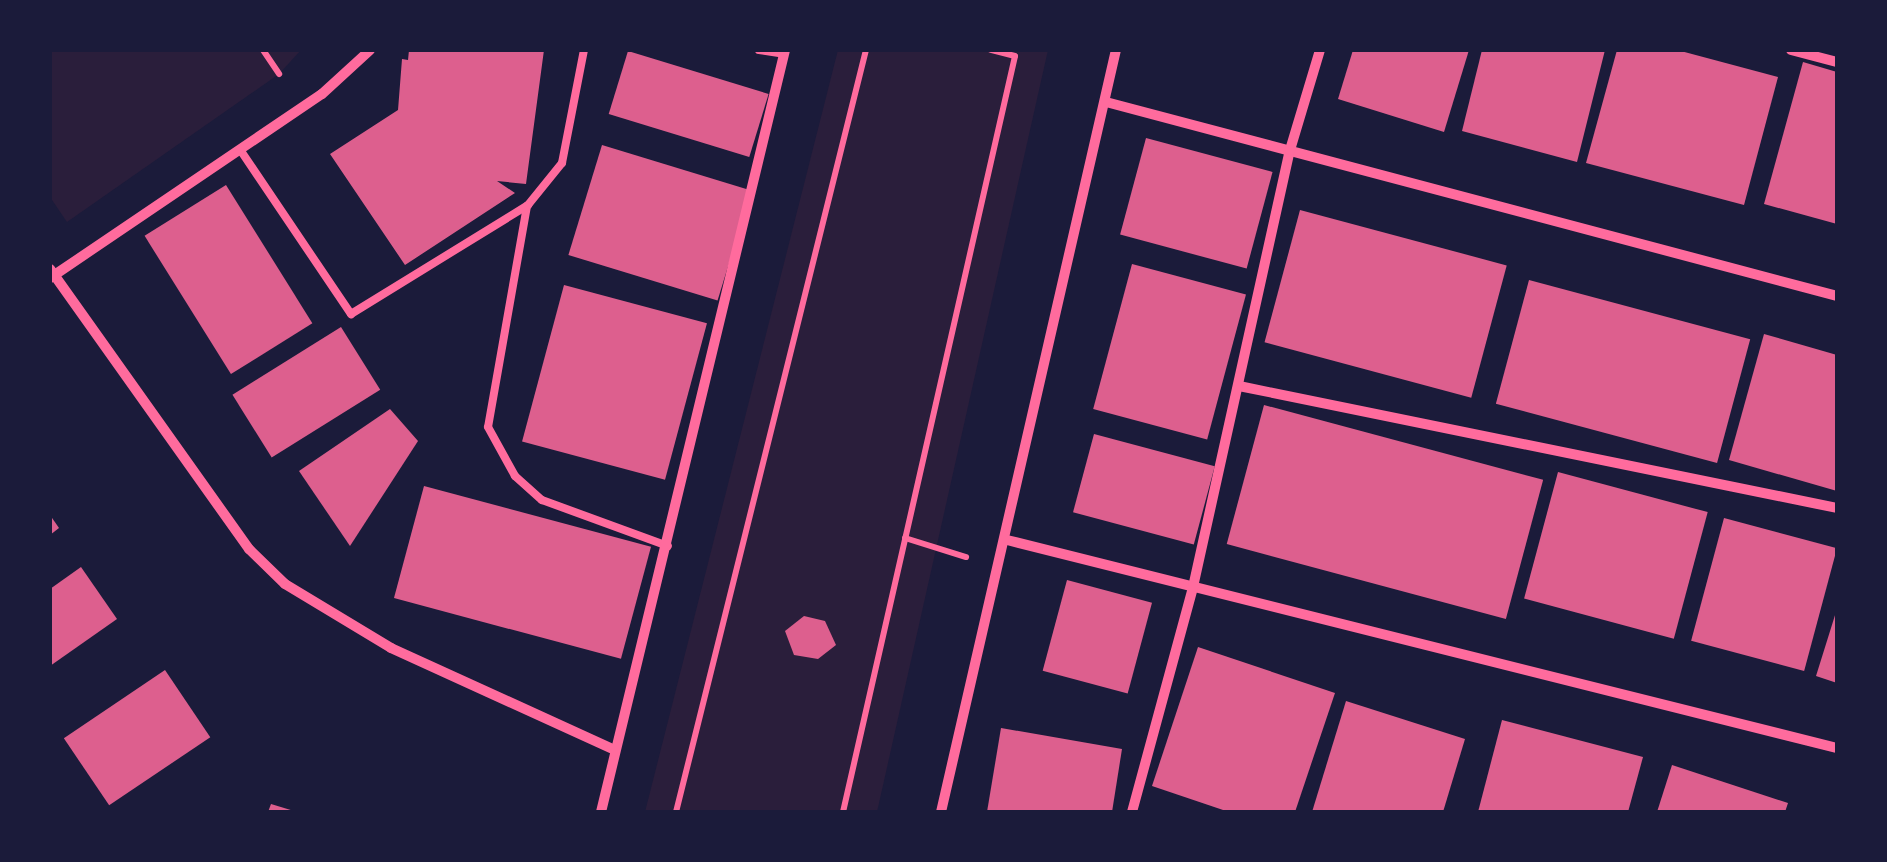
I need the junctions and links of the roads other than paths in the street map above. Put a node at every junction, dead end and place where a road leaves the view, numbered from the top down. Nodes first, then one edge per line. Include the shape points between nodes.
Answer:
1 (370, 50) edge
2 (584, 50) edge
3 (759, 50) edge
4 (1116, 50) edge
5 (1320, 50) edge
6 (1791, 50) edge
7 (785, 52) edge
8 (1837, 62) edge
9 (1106, 102) junction
10 (1290, 150) junction
11 (242, 151) junction
12 (528, 205) junction
13 (51, 274) edge
14 (1837, 296) edge
15 (1240, 386) junction
16 (1837, 508) edge
17 (1007, 540) junction
18 (668, 546) junction
19 (1193, 587) junction
20 (1837, 748) edge
21 (615, 750) junction
22 (600, 812) edge
23 (941, 812) edge
24 (1132, 812) edge

1 - 11 street
2 - 12 lane via 562,162
3 - 7 lane
4 - 9 street
5 - 10 street
6 - 8 street
7 - 18 street
9 - 10 street
9 - 17 street
10 - 14 street
10 - 15 street
11 - 12 lane via 351,314
11 - 13 street
12 - 18 lane via 488,426 515,476 542,500
13 - 21 street via 249,548 285,584 392,648
15 - 16 street
15 - 19 street
17 - 19 street
17 - 23 street
18 - 21 street
19 - 20 street
19 - 24 street
21 - 22 street

